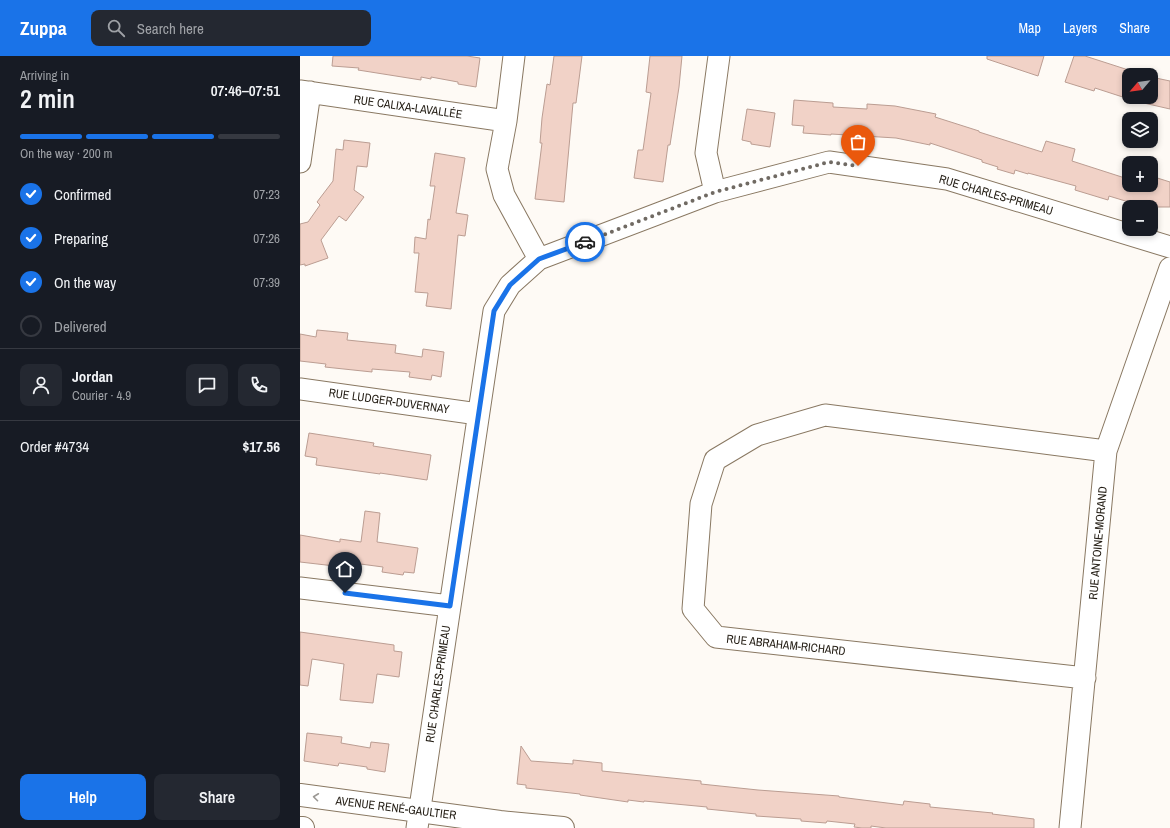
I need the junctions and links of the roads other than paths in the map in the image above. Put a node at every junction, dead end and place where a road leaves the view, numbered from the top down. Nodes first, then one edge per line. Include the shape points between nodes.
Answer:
1 (514, 56) edge
2 (719, 56) edge
3 (305, 91) edge
4 (506, 121) junction
5 (300, 162) edge
6 (715, 192) junction
7 (1170, 247) edge
8 (539, 259) junction
9 (1170, 268) edge
10 (300, 389) edge
11 (478, 414) junction
12 (1106, 451) junction
13 (300, 588) edge
14 (450, 606) junction
15 (1085, 678) junction
16 (300, 795) edge
17 (419, 819) edge
18 (499, 825) edge
19 (300, 828) edge
20 (303, 828) edge
21 (563, 828) edge
22 (1070, 828) edge

1 - 4 street
2 - 6 street via 706,153
3 - 4 street, RUE CALIXA-LAVALLÉE
3 - 5 street, RUE CALIXA-LAVALLÉE
4 - 8 street via 497,169 504,195
6 - 7 street, RUE CHARLES-PRIMEAU via 829,162 946,180
6 - 8 street, RUE CHARLES-PRIMEAU
8 - 11 street, RUE CHARLES-PRIMEAU via 510,285 494,311
9 - 12 street, RUE ANTOINE-MORAND
10 - 11 street, RUE LUDGER-DUVERNAY
11 - 14 street, RUE CHARLES-PRIMEAU
12 - 15 street, RUE ANTOINE-MORAND
12 - 15 street, RUE ABRAHAM-RICHARD via 825,416 757,435 715,460 701,504 693,609 716,637
13 - 14 street
14 - 17 street, RUE CHARLES-PRIMEAU
15 - 22 street, RUE ANTOINE-MORAND
17 -> 16 street, AVENUE RENÉ-GAULTIER
17 - 18 street, AVENUE RENÉ-GAULTIER
18 - 21 street, AVENUE RENÉ-GAULTIER
19 - 20 street

